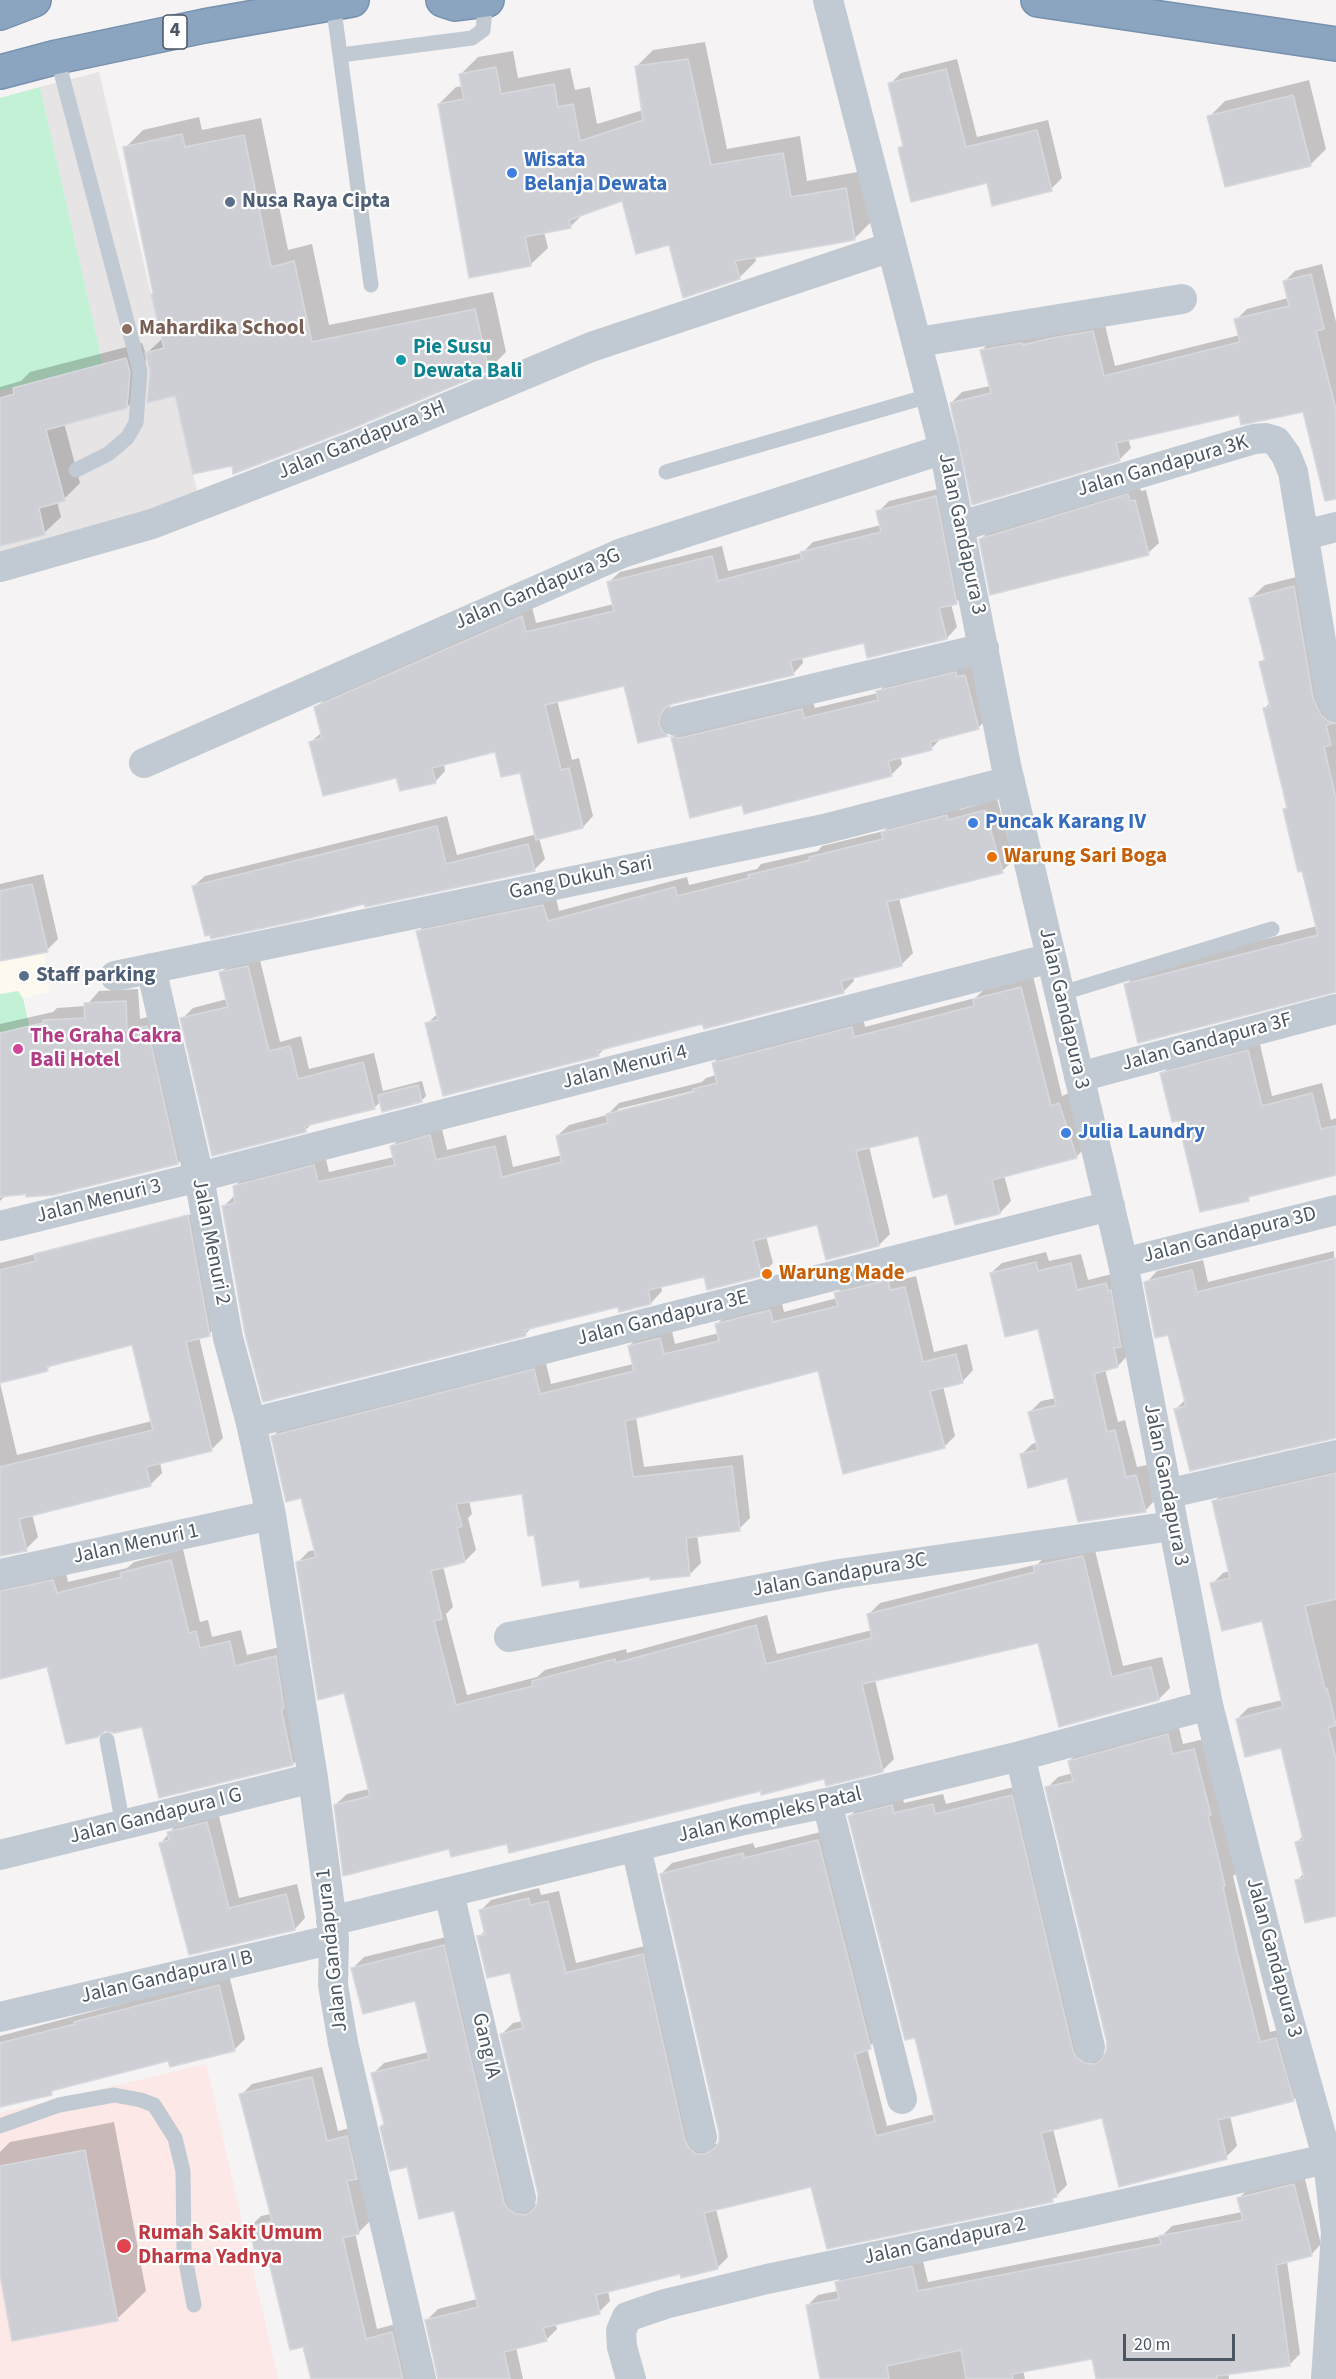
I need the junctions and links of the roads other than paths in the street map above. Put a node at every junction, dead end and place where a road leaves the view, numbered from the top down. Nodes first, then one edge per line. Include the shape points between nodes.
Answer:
1 (34, 0) edge
2 (443, 0) edge
3 (487, 0) edge
4 (828, 0) edge
5 (1038, 0) edge
6 (343, 1) edge
7 (0, 13) edge
8 (1336, 44) edge
9 (341, 55) junction
10 (57, 57) junction
11 (0, 72) edge
12 (891, 247) junction
13 (370, 285) dead end
14 (1182, 299) dead end
15 (918, 342) junction
16 (932, 395) junction
17 (944, 449) junction
18 (76, 470) dead end
19 (666, 472) dead end
20 (961, 526) junction
21 (1336, 527) edge
22 (1305, 536) junction
23 (0, 567) edge
24 (984, 648) junction
25 (1336, 706) edge
26 (676, 721) dead end
27 (144, 762) dead end
28 (1010, 781) junction
29 (1272, 929) dead end
30 (1051, 958) junction
31 (151, 968) junction
32 (115, 976) dead end
33 (1059, 994) junction
34 (1336, 1010) edge
35 (1079, 1077) junction
36 (199, 1178) junction
37 (1110, 1206) junction
38 (1336, 1210) edge
39 (0, 1226) edge
40 (1123, 1263) junction
41 (252, 1423) junction
42 (1336, 1455) edge
43 (1166, 1494) junction
44 (271, 1515) junction
45 (1172, 1526) junction
46 (0, 1574) edge
47 (509, 1637) dead end
48 (1208, 1705) junction
49 (107, 1740) dead end
50 (1020, 1756) junction
51 (313, 1778) junction
52 (827, 1803) junction
53 (123, 1825) junction
54 (636, 1847) junction
55 (0, 1856) edge
56 (449, 1893) junction
57 (332, 1930) junction
58 (0, 2017) edge
59 (1090, 2046) dead end
60 (902, 2099) dead end
61 (0, 2126) edge
62 (702, 2137) dead end
63 (1332, 2158) edge
64 (521, 2198) dead end
65 (194, 2305) dead end
66 (421, 2379) edge
67 (631, 2379) edge
68 (1326, 2379) edge

1 - 7 highway
2 - 3 highway via 455,4
3 - 9 lane via 483,30 472,38
4 - 12 street, Jalan Gandapura 3
5 - 8 highway
6 - 9 lane
6 - 10 highway, 4
9 - 13 lane
10 - 11 highway, 4
10 - 18 lane via 140,371 136,423 127,438 108,454
12 - 15 street, Jalan Gandapura 3
12 - 23 street, Jalan Gandapura 3H via 591,347 352,447 152,524
14 - 15 street
15 - 16 street, Jalan Gandapura 3
16 - 17 street, Jalan Gandapura 3
16 - 19 lane
17 - 20 street, Jalan Gandapura 3
17 - 27 street, Jalan Gandapura 3G via 622,553
20 - 22 street, Jalan Gandapura 3K via 1266,438 1276,441 1287,455
20 - 24 street, Jalan Gandapura 3
21 - 22 street
22 - 25 street, Jalan Gandapura 3K via 1330,695
24 - 26 street
24 - 28 street, Jalan Gandapura 3
28 - 30 street, Jalan Gandapura 3
28 - 31 street, Gang Dukuh Sari via 824,829
29 - 33 lane
30 - 33 street, Jalan Gandapura 3
30 - 36 street, Jalan Menuri 4
31 - 32 street, Gang Dukuh Sari
31 - 36 street, Jalan Menuri 2
33 - 35 street, Jalan Gandapura 3
34 - 35 street, Jalan Gandapura 3F
35 - 37 street, Jalan Gandapura 3
36 - 39 street, Jalan Menuri 3
36 - 41 street, Jalan Menuri 2 via 228,1338
37 - 40 street, Jalan Gandapura 3
37 - 41 street, Jalan Gandapura 3E
38 - 40 street, Jalan Gandapura 3D
40 - 43 street, Jalan Gandapura 3
41 - 44 street, Jalan Menuri 2
42 - 43 street
43 - 45 street, Jalan Gandapura 3
44 - 46 street, Jalan Menuri 1
44 - 51 street, Jalan Gandapura 1
45 - 47 street, Jalan Gandapura 3C via 838,1574
45 - 48 street, Jalan Gandapura 3
48 - 50 street, Jalan Kompleks Patal
48 - 63 street, Jalan Gandapura 3 via 1277,1977
49 - 53 lane
50 - 52 street, Jalan Kompleks Patal
50 - 59 street
51 - 53 street, Jalan Gandapura I G
51 - 57 street, Jalan Gandapura 1
52 - 54 street, Jalan Kompleks Patal
52 - 60 street
53 - 55 street, Jalan Gandapura I G
54 - 56 street, Jalan Kompleks Patal
54 - 62 street
56 - 57 street, Jalan Kompleks Patal
56 - 64 street, Gang IA
57 - 58 street, Jalan Gandapura I B
57 - 66 street, Jalan Gandapura 1 via 333,1985 343,2043
61 - 65 lane via 58,2105 114,2095 154,2105 175,2138 183,2171 184,2252
63 - 67 street, Jalan Gandapura 2 via 665,2304 627,2317 621,2339
63 - 68 street, Jalan Gandapura 3 via 1336,2233

